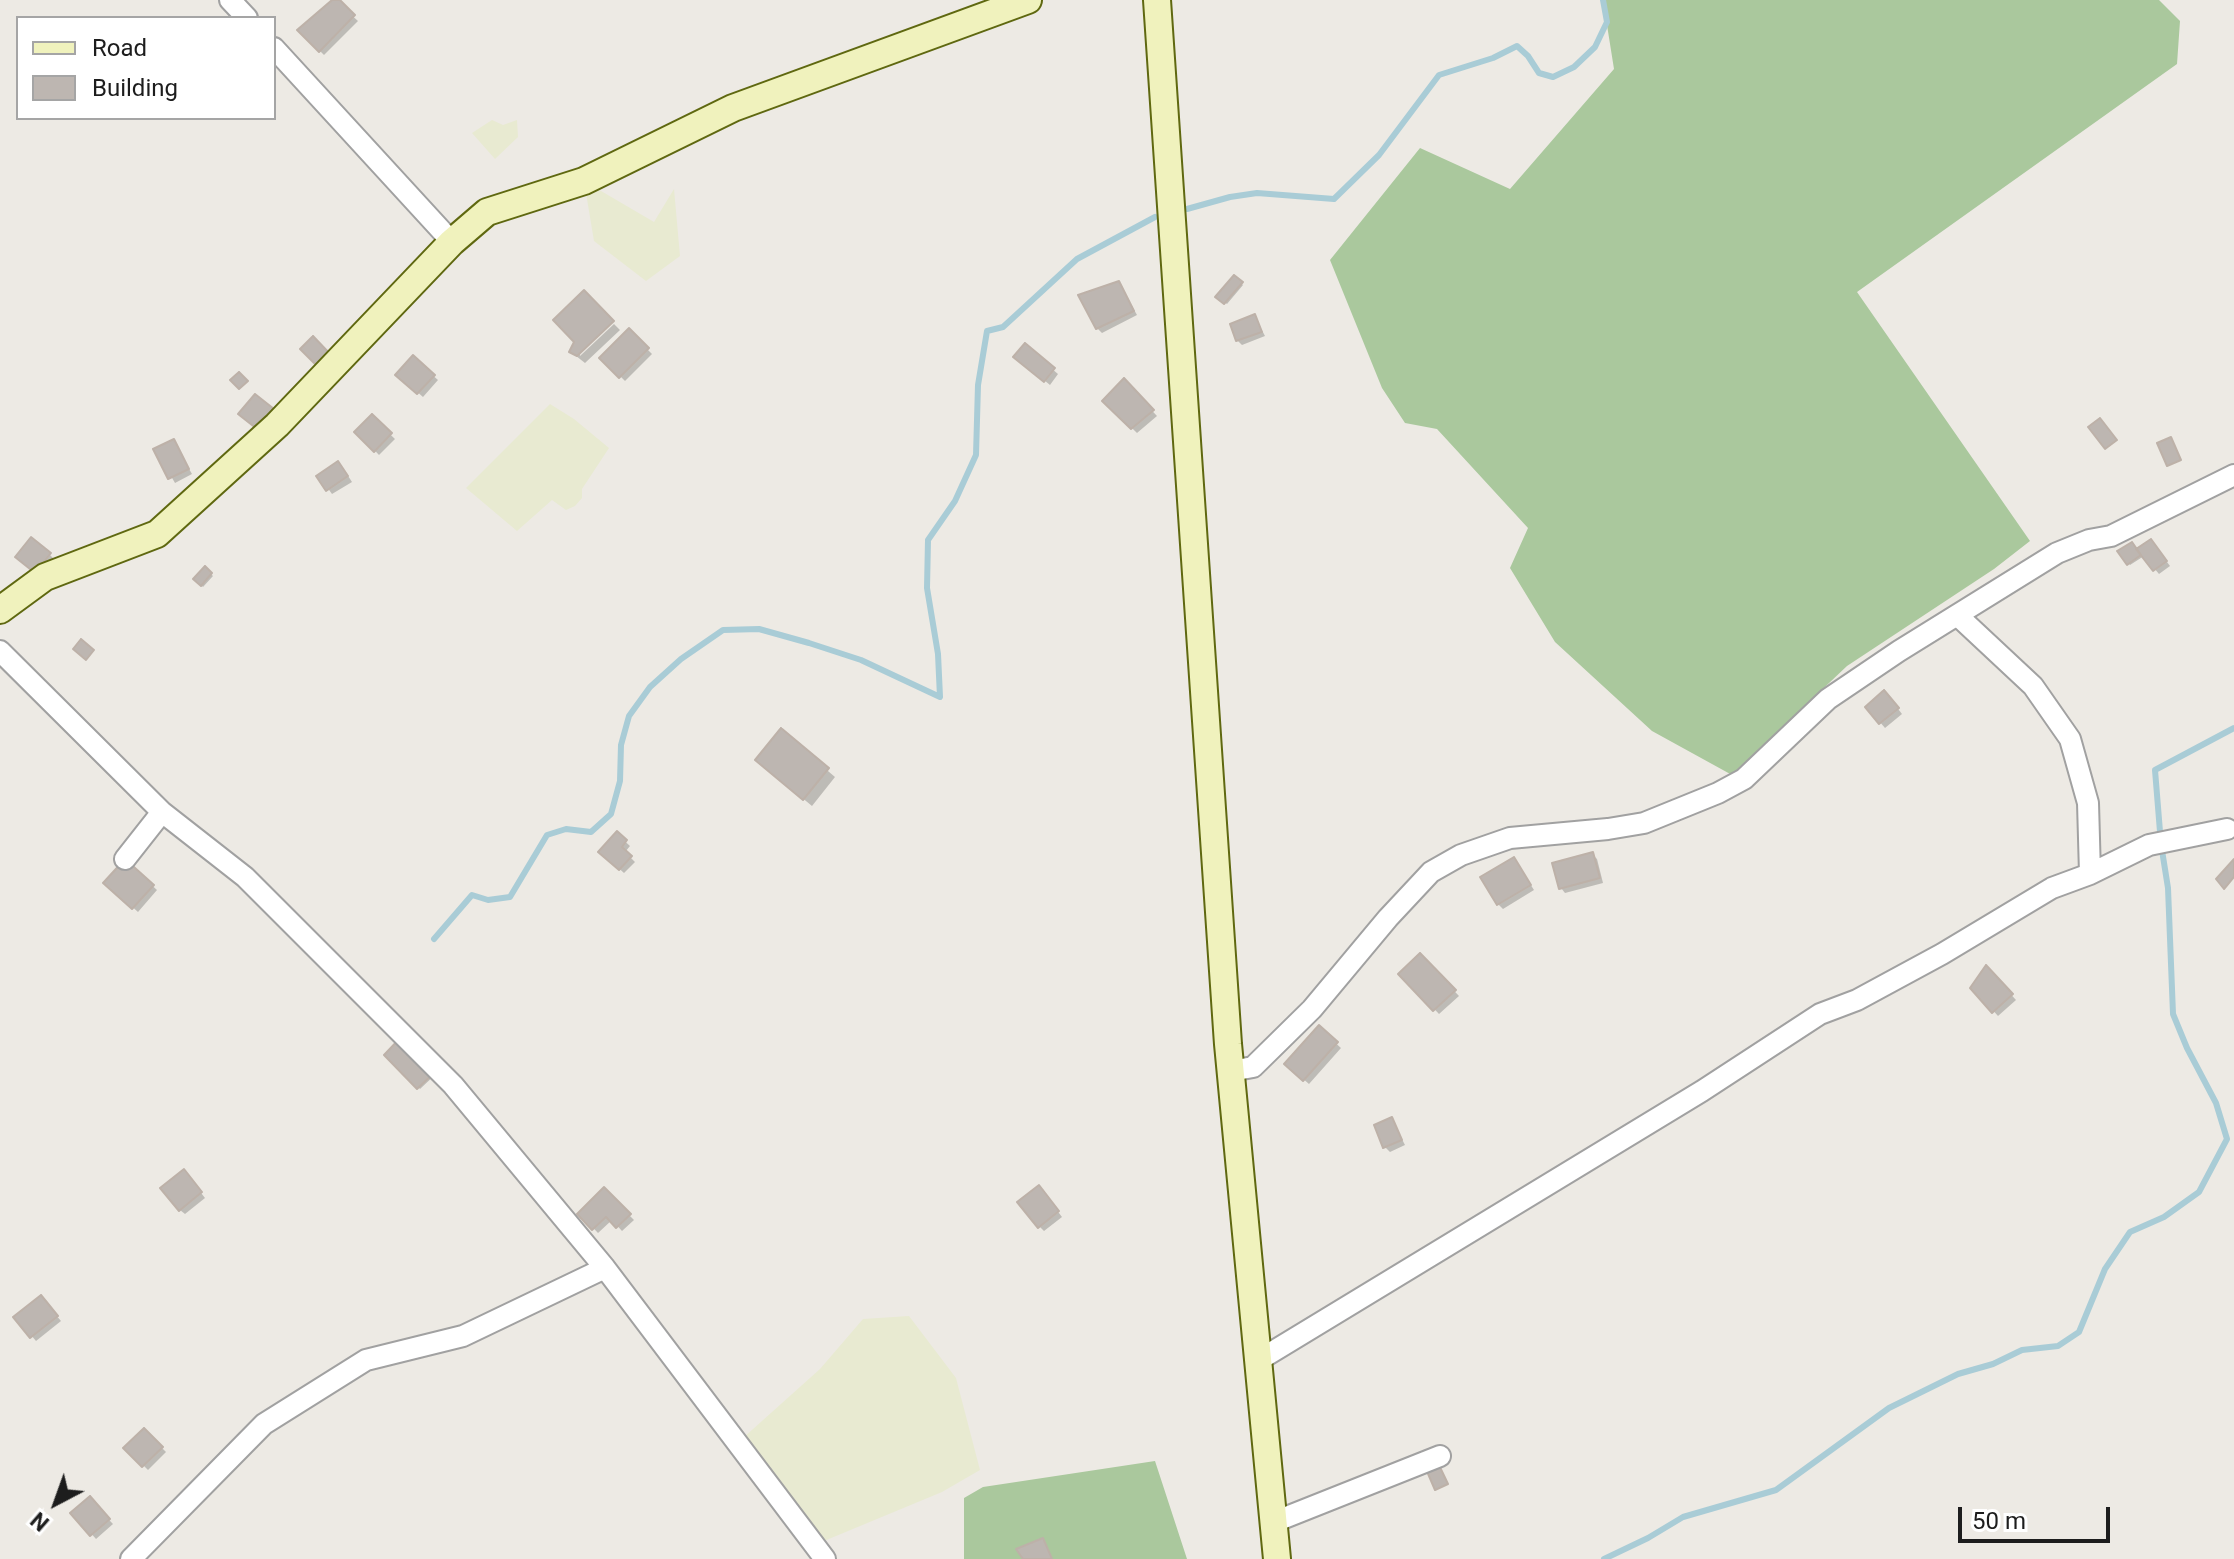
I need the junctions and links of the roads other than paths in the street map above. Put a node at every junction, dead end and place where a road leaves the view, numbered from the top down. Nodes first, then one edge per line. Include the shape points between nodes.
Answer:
1 (230, 0) edge
2 (1028, 0) edge
3 (1157, 0) edge
4 (245, 16) edge
5 (276, 50) edge
6 (452, 242) junction
7 (2234, 475) edge
8 (0, 610) edge
9 (1957, 615) junction
10 (0, 651) edge
11 (162, 812) junction
12 (2232, 827) edge
13 (125, 859) dead end
14 (2090, 874) junction
15 (1231, 1071) junction
16 (605, 1268) junction
17 (1259, 1360) junction
18 (1440, 1456) dead end
19 (1274, 1522) junction
20 (131, 1559) edge
21 (825, 1559) edge
22 (1277, 1559) edge

1 - 4 street
2 - 6 street via 733,108 584,181 487,212
3 - 15 street
5 - 6 street
6 - 8 street via 277,425 157,534 45,577
7 - 9 street via 2111,536 2057,553
9 - 14 street via 2033,686 2070,739 2088,803
9 - 15 street via 1828,699 1744,779 1718,793 1644,823 1510,838 1431,872 1312,1009 1253,1067
10 - 11 street
11 - 13 street
11 - 16 street via 245,877 446,1077
12 - 14 street via 2158,842
14 - 17 street via 2052,888 1882,987 1820,1014
15 - 17 street
16 - 20 street via 463,1336 366,1360 264,1424
16 - 21 street
17 - 19 street
18 - 19 street
19 - 22 street

